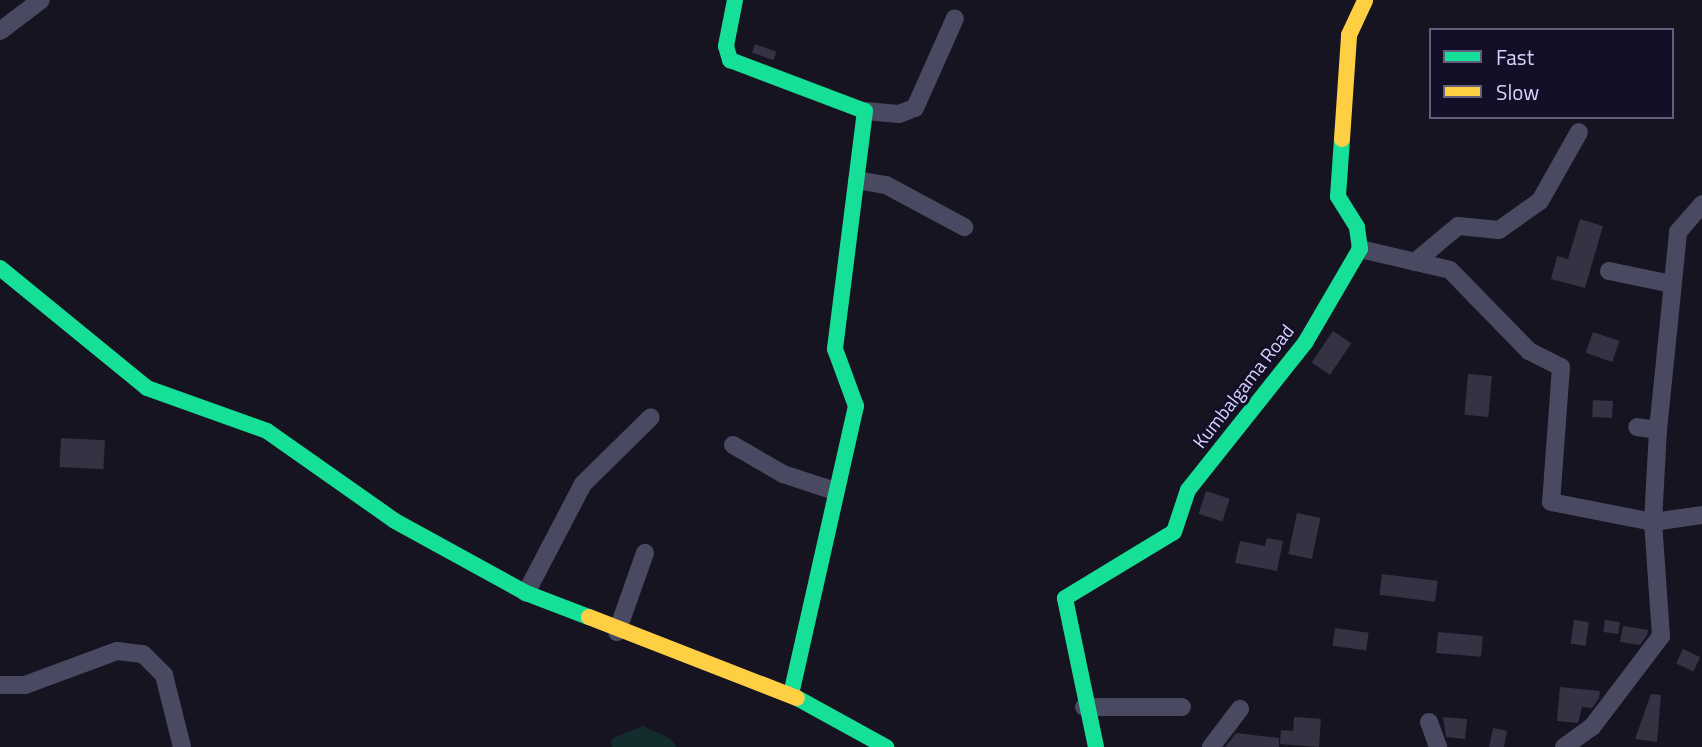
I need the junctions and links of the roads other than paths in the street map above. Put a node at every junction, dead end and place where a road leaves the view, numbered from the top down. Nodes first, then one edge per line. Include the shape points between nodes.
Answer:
1 (41, 0) edge
2 (735, 0) edge
3 (1365, 0) edge
4 (955, 18) dead end
5 (0, 31) edge
6 (865, 111) junction
7 (1579, 132) dead end
8 (857, 180) junction
9 (1702, 204) edge
10 (964, 227) dead end
11 (1360, 249) junction
12 (1415, 262) junction
13 (0, 268) edge
14 (1609, 271) dead end
15 (1672, 284) junction
16 (651, 418) dead end
17 (1637, 427) dead end
18 (1658, 430) junction
19 (733, 446) dead end
20 (835, 491) junction
21 (1702, 515) edge
22 (1653, 522) junction
23 (645, 553) dead end
24 (526, 593) junction
25 (617, 632) junction
26 (0, 685) edge
27 (791, 695) junction
28 (1083, 707) junction
29 (1182, 707) dead end
30 (1240, 709) dead end
31 (1429, 722) dead end
32 (181, 747) edge
33 (886, 747) edge
34 (1096, 747) edge
35 (1211, 747) edge
36 (1438, 747) edge
37 (1564, 747) edge

1 - 5 street
2 - 6 street via 726,46 730,61
3 - 11 street via 1349,35 1338,196 1357,227
4 - 6 street via 915,108 899,114
6 - 8 street
7 - 12 street via 1539,201 1499,230 1458,226
8 - 10 street via 886,184
8 - 20 street via 835,349 856,406
9 - 15 street via 1678,232
11 - 12 street
11 - 28 street, Kumbalgama Road via 1305,343 1188,490 1174,532 1065,598
12 - 22 street via 1450,270 1529,351 1561,367 1551,502
13 - 24 street via 147,388 267,430 395,521
14 - 15 street
15 - 18 street
16 - 24 street via 583,484
17 - 18 street
18 - 22 street
19 - 20 street via 783,474
20 - 27 street
21 - 22 street
22 - 37 street via 1661,636 1592,727
23 - 25 street
24 - 25 street
25 - 27 street
26 - 32 street via 25,685 117,651 143,654 164,676
27 - 33 street
28 - 29 street
28 - 34 street, Kumbalgama Road
30 - 35 street
31 - 36 street

